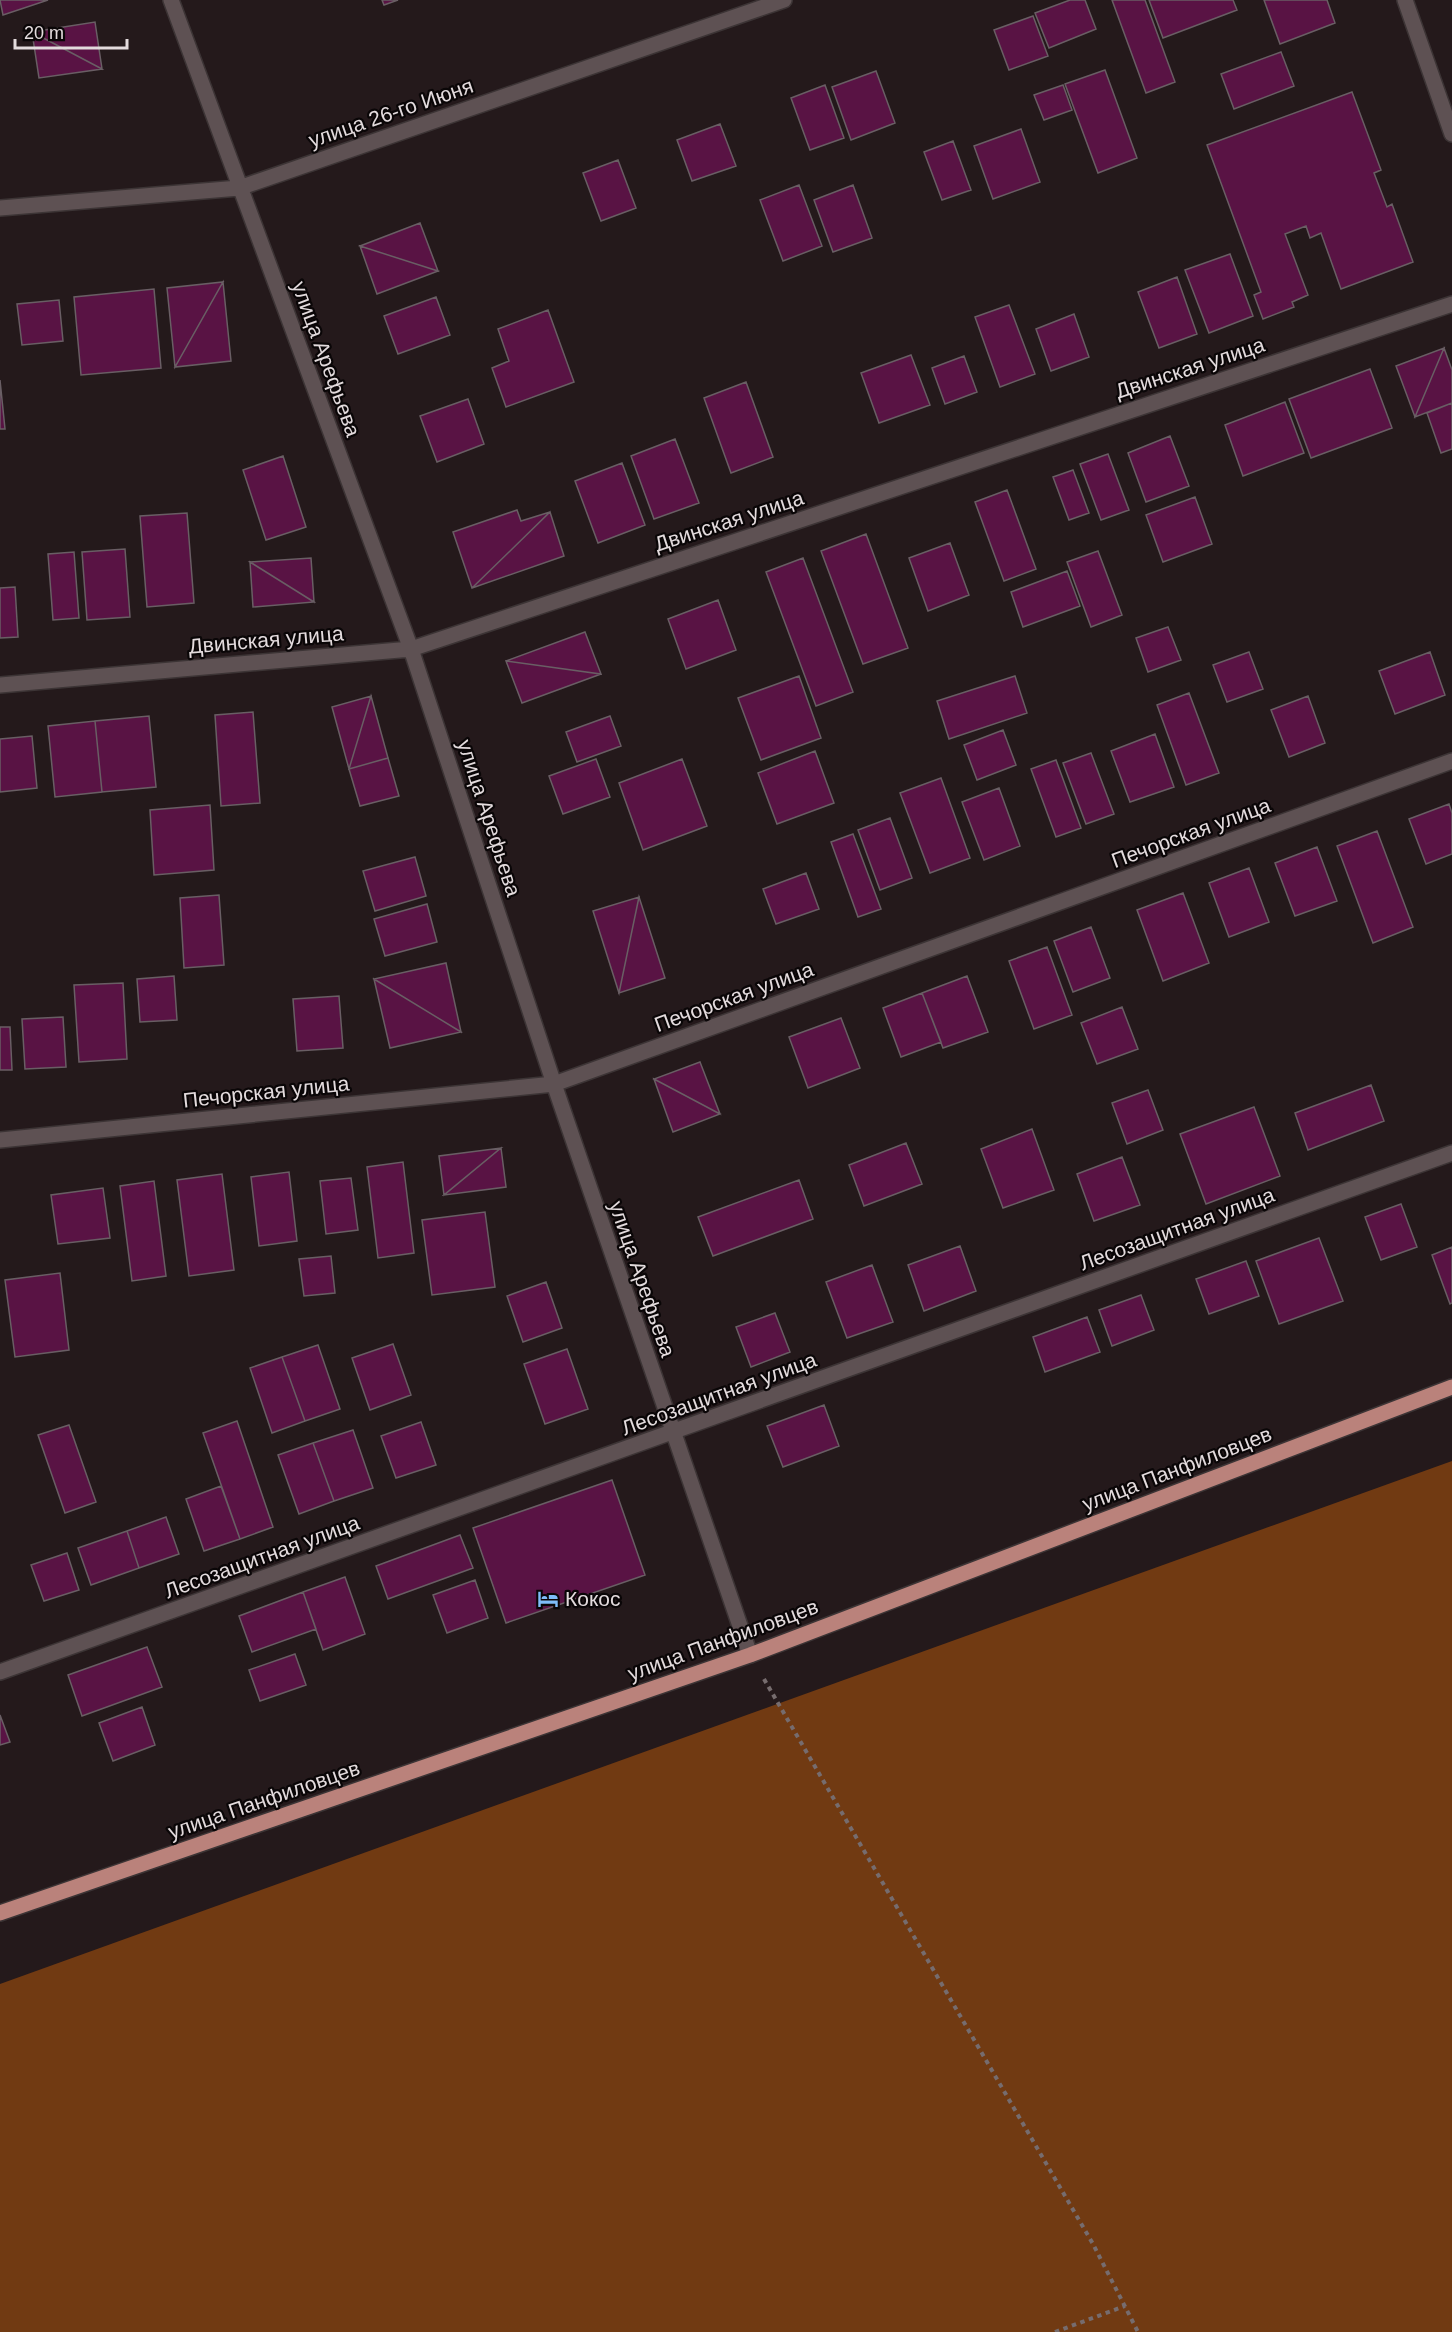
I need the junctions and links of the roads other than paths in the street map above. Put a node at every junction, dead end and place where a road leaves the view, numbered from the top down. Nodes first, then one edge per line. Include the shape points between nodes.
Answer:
1 (171, 0) edge
2 (784, 0) edge
3 (1405, 0) edge
4 (1452, 134) edge
5 (239, 188) junction
6 (0, 208) edge
7 (1452, 304) edge
8 (411, 649) junction
9 (0, 685) edge
10 (1452, 761) edge
11 (554, 1084) junction
12 (0, 1140) edge
13 (1452, 1153) edge
14 (1452, 1387) edge
15 (672, 1433) junction
16 (750, 1655) junction
17 (0, 1672) edge
18 (0, 1913) edge

1 - 5 street, улица Арефьева
2 - 5 street, улица 26-го Июня
3 - 4 street
5 - 6 street, улица 26-го Июня
5 - 8 street, улица Арефьева
7 - 8 street, Двинская улица
8 - 9 street, Двинская улица
8 - 11 street, улица Арефьева
10 - 11 street, Печорская улица
11 - 12 street, Печорская улица
11 - 15 street, улица Арефьева
13 - 15 street, Лесозащитная улица
14 - 16 main road, улица Панфиловцев
15 - 16 street, улица Арефьева
15 - 17 street, Лесозащитная улица
16 - 18 main road, улица Панфиловцев

